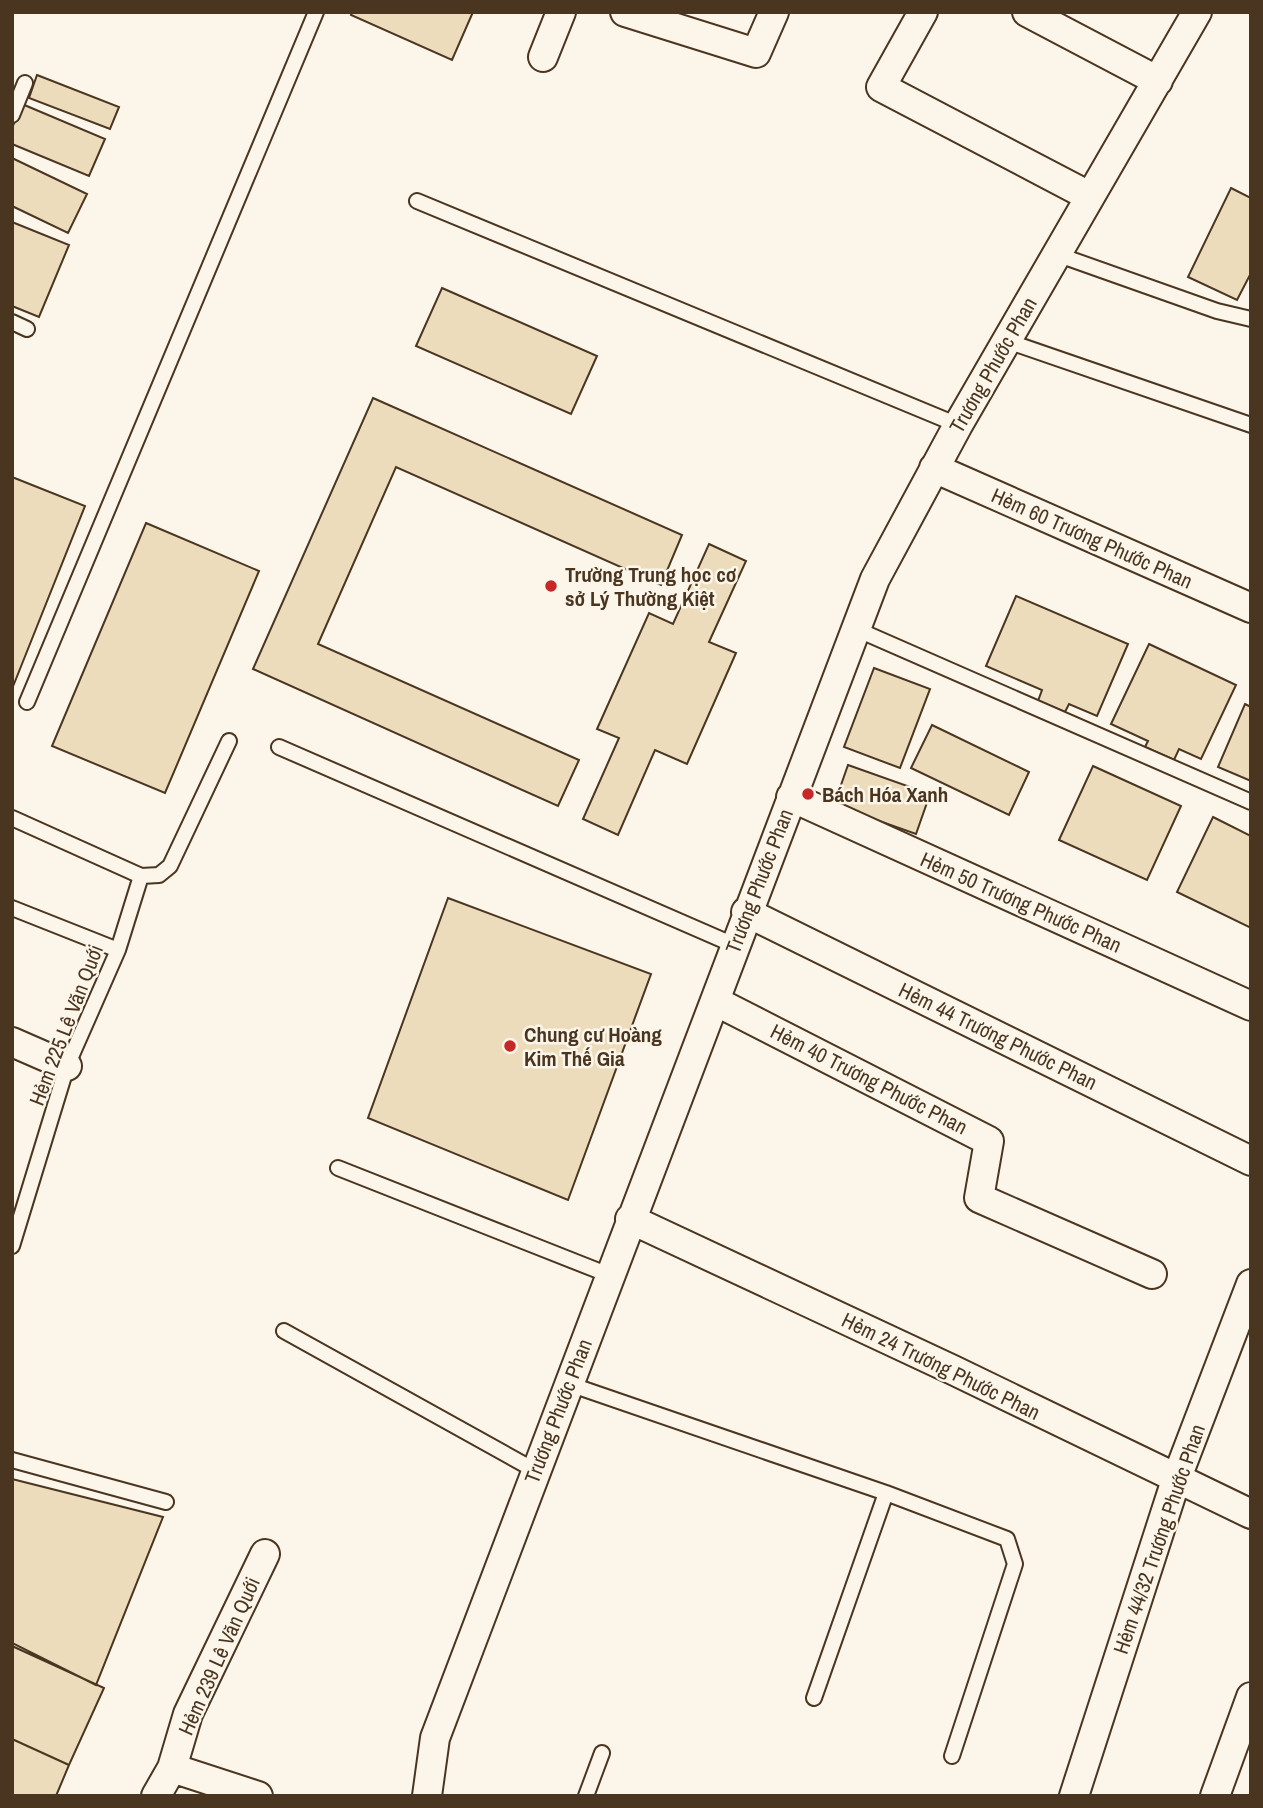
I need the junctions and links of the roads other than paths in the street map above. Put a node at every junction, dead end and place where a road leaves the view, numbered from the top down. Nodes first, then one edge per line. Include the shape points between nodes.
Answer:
1 (316, 12) edge
2 (562, 12) edge
3 (625, 12) edge
4 (774, 12) edge
5 (923, 12) edge
6 (1027, 12) edge
7 (1197, 12) edge
8 (542, 57) dead end
9 (1158, 81) junction
10 (24, 83) dead end
11 (12, 115) edge
12 (1089, 196) junction
13 (417, 201) dead end
14 (1056, 254) junction
15 (1251, 319) edge
16 (12, 322) edge
17 (27, 328) dead end
18 (1007, 341) junction
19 (958, 425) junction
20 (1251, 425) edge
21 (934, 468) junction
22 (1251, 608) edge
23 (856, 629) junction
24 (27, 702) dead end
25 (229, 741) dead end
26 (279, 747) dead end
27 (791, 797) junction
28 (1251, 802) edge
29 (12, 818) edge
30 (141, 876) junction
31 (12, 908) edge
32 (746, 912) junction
33 (734, 945) junction
34 (118, 950) junction
35 (715, 1001) junction
36 (1251, 1006) edge
37 (12, 1042) edge
38 (67, 1066) junction
39 (1251, 1161) edge
40 (338, 1168) dead end
41 (630, 1219) junction
42 (12, 1246) edge
43 (1152, 1274) dead end
44 (609, 1275) junction
45 (1251, 1284) edge
46 (284, 1331) dead end
47 (569, 1384) junction
48 (12, 1460) edge
49 (536, 1471) junction
50 (1176, 1480) junction
51 (886, 1493) junction
52 (166, 1502) dead end
53 (1251, 1514) edge
54 (265, 1554) dead end
55 (1251, 1697) edge
56 (814, 1698) dead end
57 (602, 1753) dead end
58 (952, 1756) dead end
59 (172, 1768) junction
60 (156, 1796) edge
61 (258, 1796) edge
62 (427, 1796) edge
63 (586, 1796) edge
64 (1074, 1796) edge
65 (1215, 1796) edge

1 - 24 lane
2 - 8 street
3 - 4 street via 756,53
5 - 12 street via 881,87
6 - 9 street
7 - 9 street, Trương Phước Phan
9 - 12 street, Trương Phước Phan
10 - 11 lane
12 - 14 street, Trương Phước Phan
13 - 19 lane
14 - 15 lane
14 - 18 street, Trương Phước Phan
16 - 17 lane
18 - 19 street, Trương Phước Phan
18 - 20 lane
19 - 21 street, Trương Phước Phan
21 - 22 street, Hẻm 60 Trương Phước Phan
21 - 23 street, Trương Phước Phan via 875,579
23 - 27 street, Trương Phước Phan
23 - 28 lane
25 - 30 lane via 170,866 159,875
26 - 33 lane
27 - 32 street, Trương Phước Phan
27 - 36 street, Hẻm 50 Trương Phước Phan
29 - 30 lane
30 - 34 lane, Hẻm 225 Lê Văn Quới
31 - 34 lane
32 - 33 street, Trương Phước Phan
32 - 39 street, Hẻm 44 Trương Phước Phan
33 - 35 street, Trương Phước Phan
34 - 38 lane, Hẻm 225 Lê Văn Quới
35 - 41 street, Trương Phước Phan
35 - 43 street, Hẻm 40 Trương Phước Phan via 989,1141 979,1198
37 - 38 street
38 - 42 lane, Hẻm 225 Lê Văn Quới
40 - 44 lane
41 - 44 street, Trương Phước Phan
41 - 50 street, Hẻm 24 Trương Phước Phan
44 - 47 street, Trương Phước Phan
45 - 50 street, Hẻm 44/32 Trương Phước Phan
46 - 49 lane
47 - 49 street, Trương Phước Phan
47 - 51 lane
48 - 52 lane
49 - 62 street, Trương Phước Phan via 435,1738
50 - 53 street, Hẻm 24 Trương Phước Phan
50 - 64 street, Hẻm 44/32 Trương Phước Phan
51 - 56 lane
51 - 58 lane via 1007,1539 1015,1564
54 - 59 street, Hẻm 239 Lê Văn Quới via 188,1714
55 - 65 street
57 - 63 lane
59 - 60 street, Hẻm 239 Lê Văn Quới
59 - 61 street

